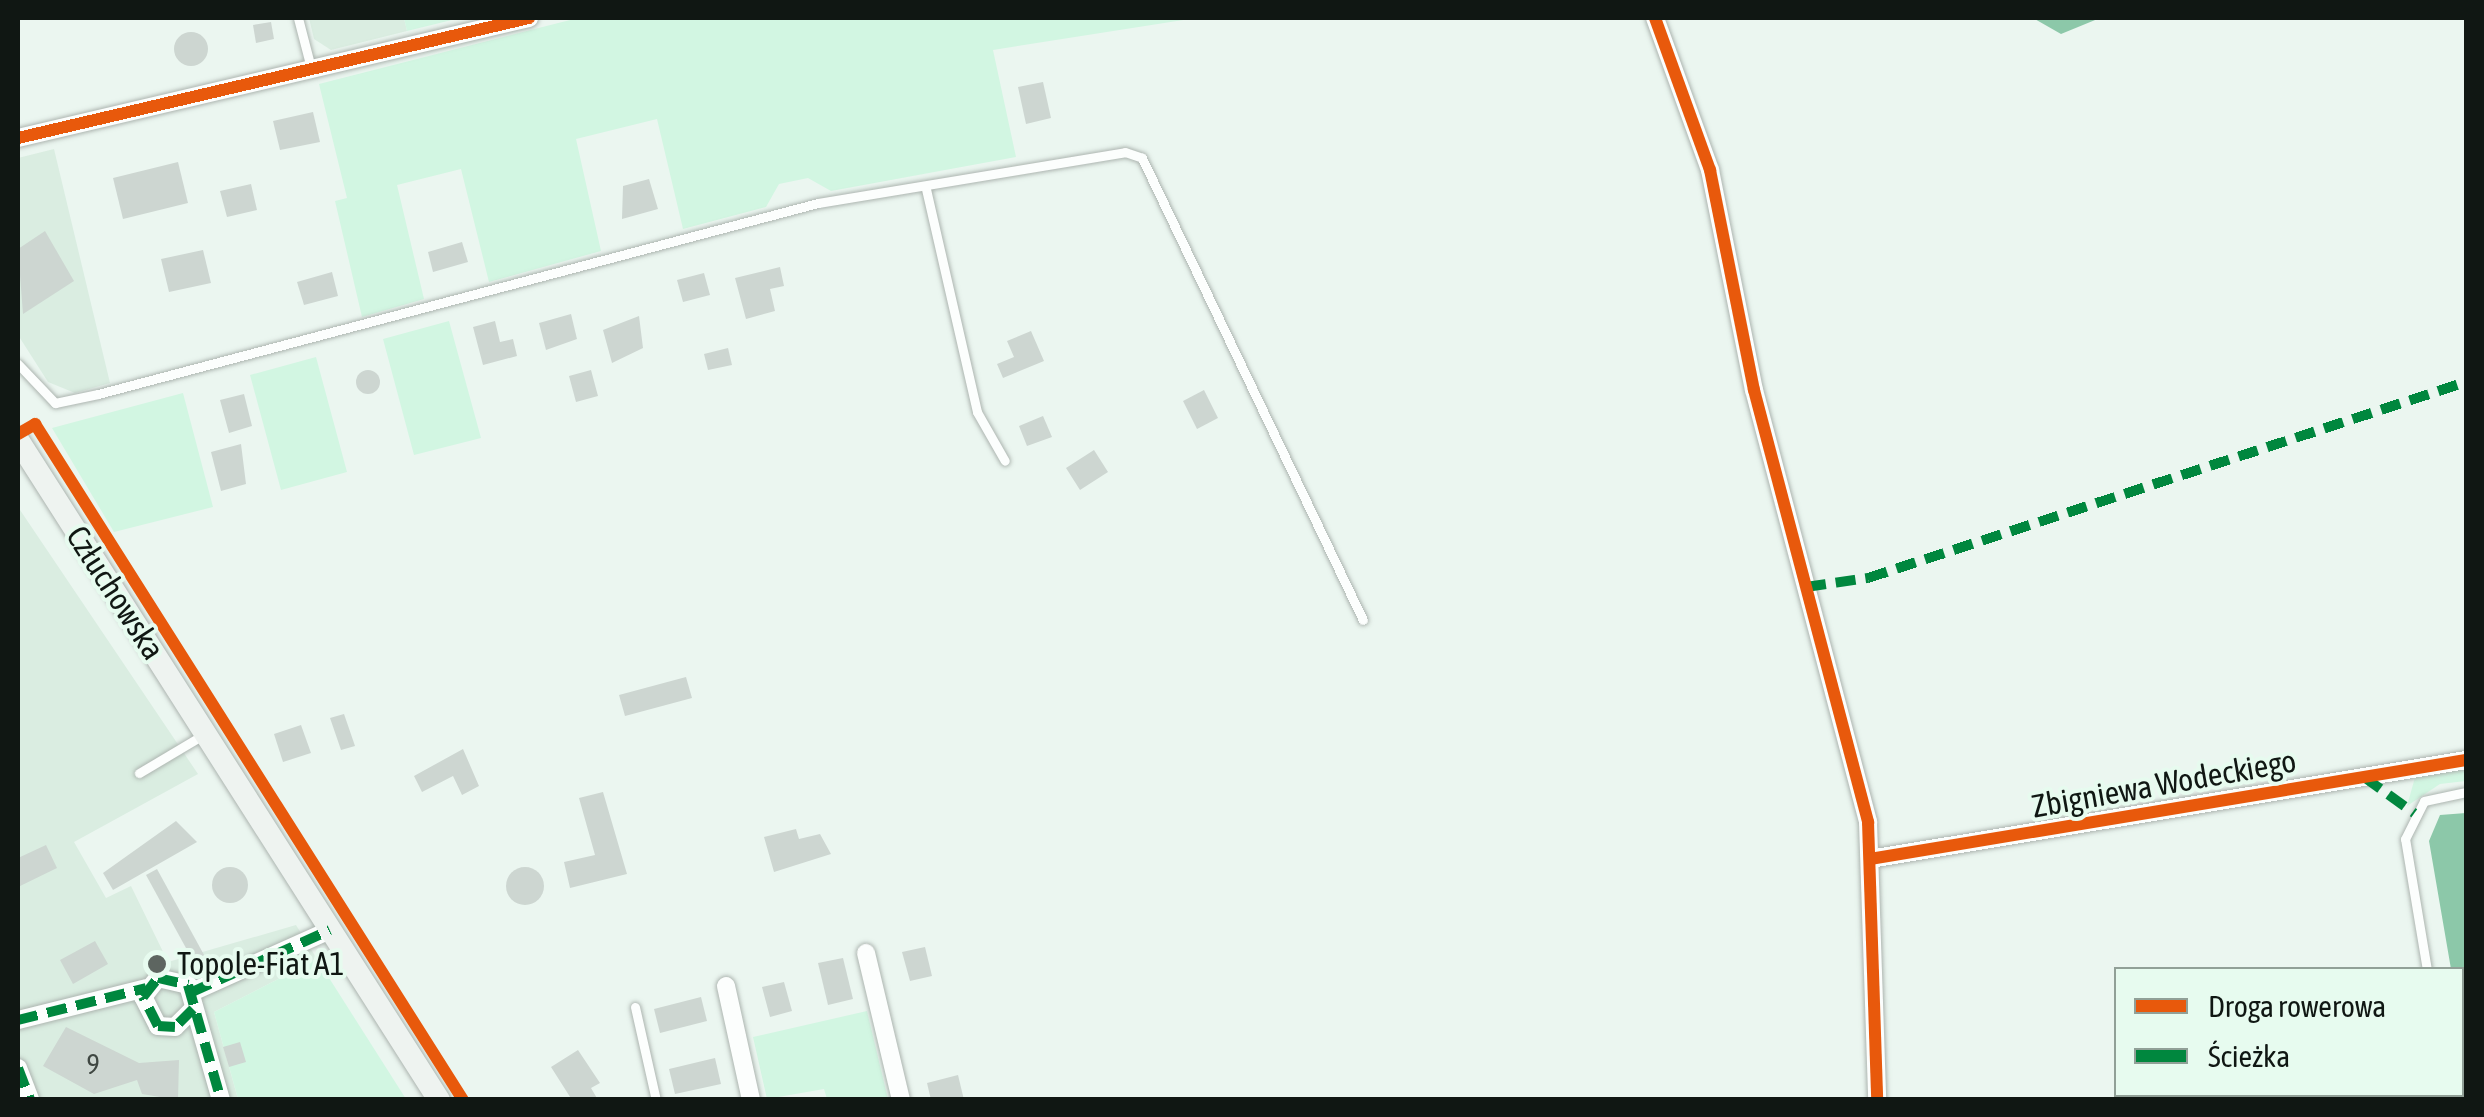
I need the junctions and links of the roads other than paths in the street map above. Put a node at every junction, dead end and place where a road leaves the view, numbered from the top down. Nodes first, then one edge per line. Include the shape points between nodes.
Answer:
1 (298, 18) edge
2 (529, 18) edge
3 (1655, 18) edge
4 (311, 69) junction
5 (18, 138) edge
6 (926, 189) junction
7 (18, 364) edge
8 (18, 440) edge
9 (1005, 461) dead end
10 (1362, 620) dead end
11 (205, 734) junction
12 (2466, 760) edge
13 (139, 773) dead end
14 (2466, 792) edge
15 (1870, 859) junction
16 (330, 930) junction
17 (866, 954) dead end
18 (2427, 967) edge
19 (726, 986) dead end
20 (146, 988) junction
21 (193, 1001) junction
22 (634, 1007) dead end
23 (18, 1020) edge
24 (18, 1068) edge
25 (30, 1100) edge
26 (222, 1100) edge
27 (439, 1100) edge
28 (656, 1100) edge
29 (751, 1100) edge
30 (901, 1100) edge
31 (1877, 1100) edge

1 - 4 lane
2 - 4 street
3 - 15 street via 1710,170 1754,390 1868,822
4 - 5 street
6 - 7 lane via 818,204 98,394 54,402
6 - 9 lane via 977,412
6 - 10 lane via 1091,156 1142,158
8 - 11 main road, Człuchowska
11 - 13 lane
11 - 16 main road, Człuchowska
12 - 15 street, Zbigniewa Wodeckiego
14 - 18 lane via 2424,800 2405,839
15 - 31 street
16 - 21 street
16 - 27 main road, Człuchowska
17 - 30 street
19 - 29 street
20 - 21 street via 166,976
20 - 21 street via 145,1014 158,1026 175,1027
20 - 23 street
21 - 26 street
22 - 28 lane
24 - 25 street

